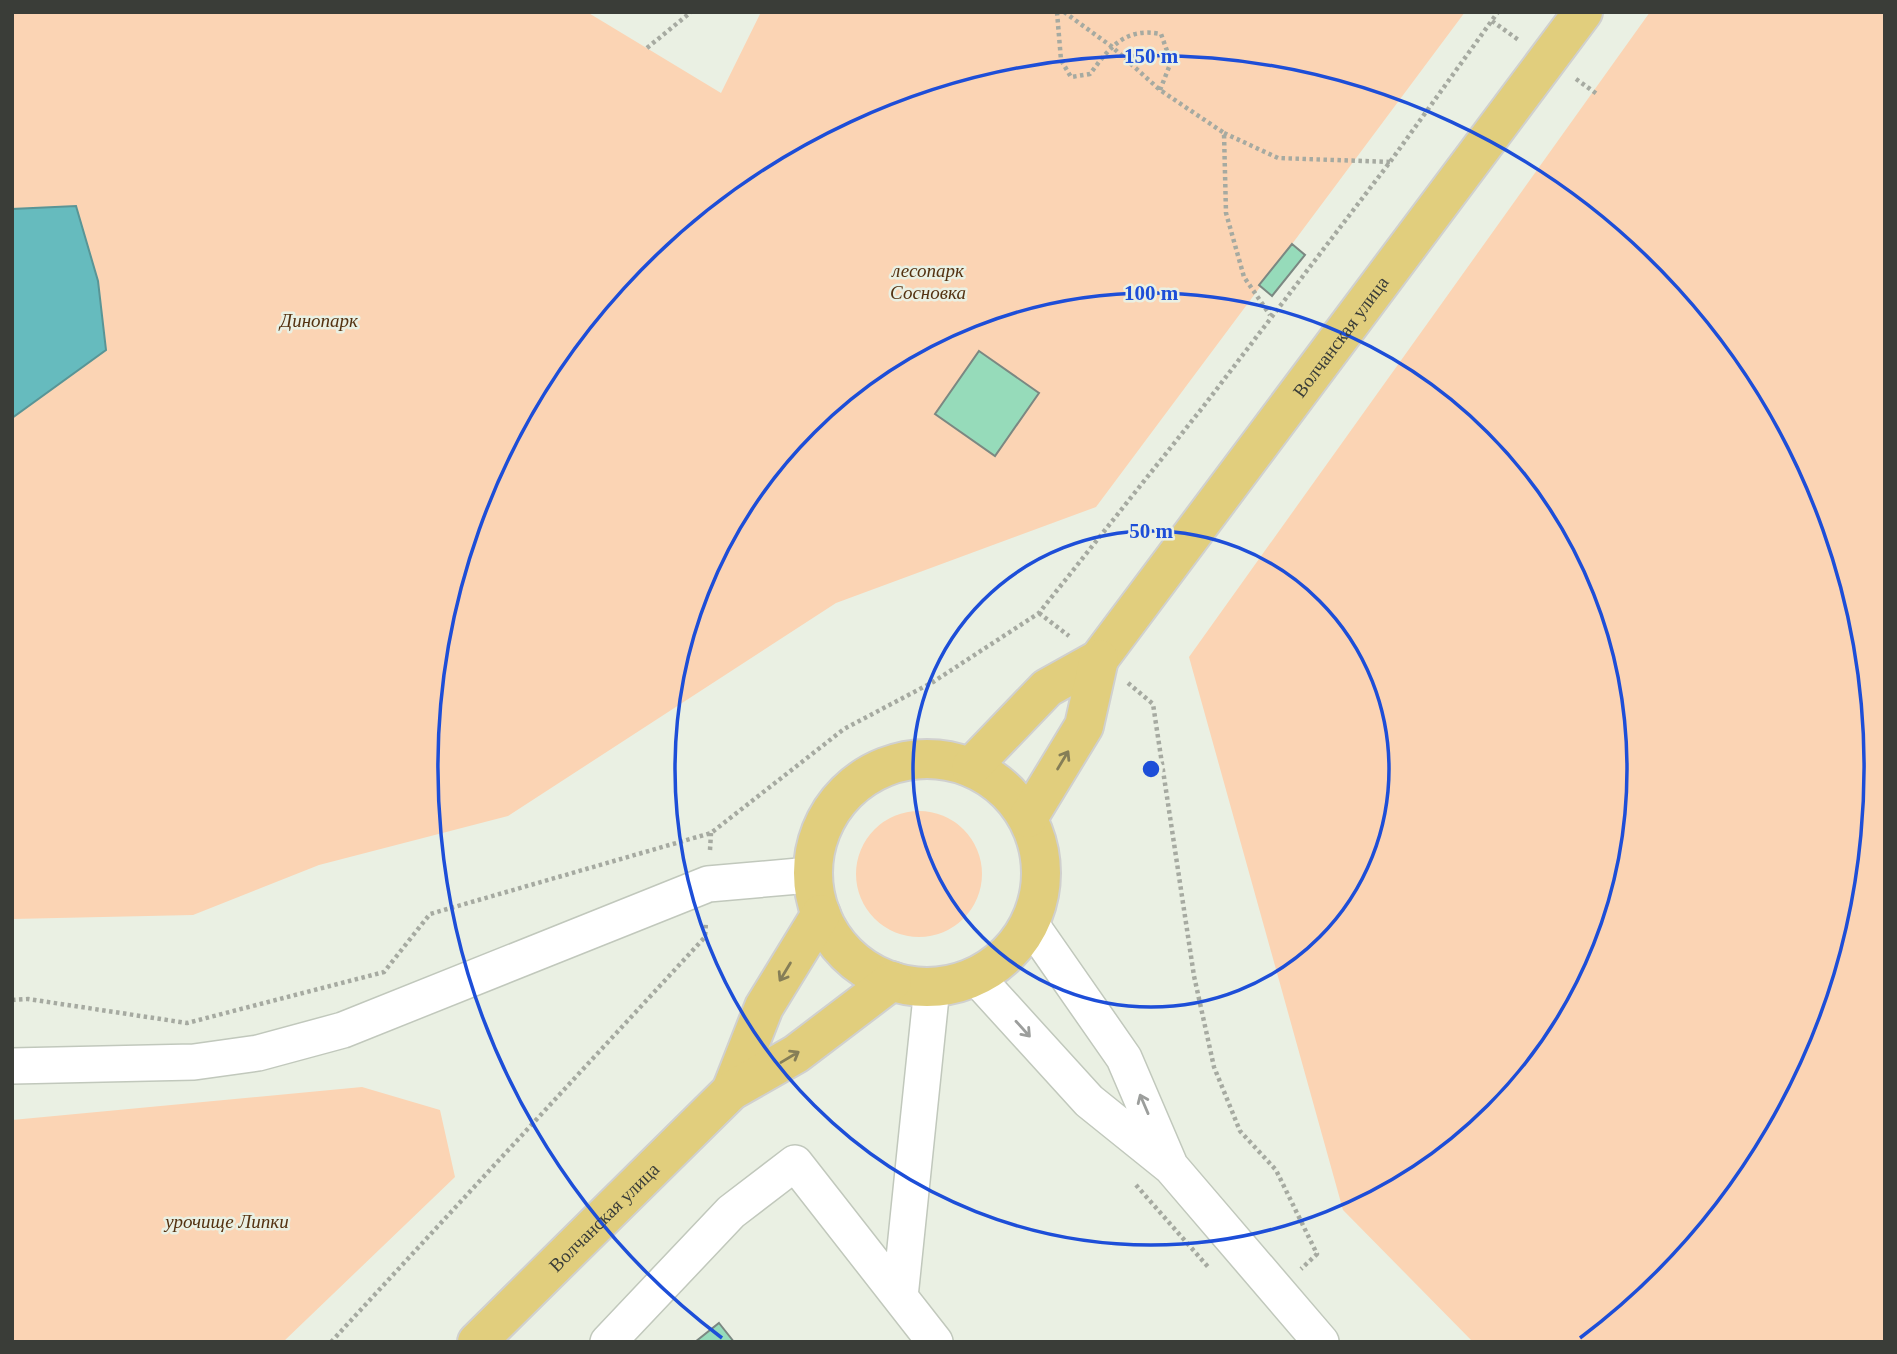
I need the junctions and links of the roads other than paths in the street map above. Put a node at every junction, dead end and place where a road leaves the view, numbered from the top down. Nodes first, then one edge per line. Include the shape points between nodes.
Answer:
1 (1583, 12) edge
2 (1099, 659) junction
3 (971, 767) junction
4 (1027, 818) junction
5 (810, 876) junction
6 (821, 914) junction
7 (1030, 923) junction
8 (977, 978) junction
9 (892, 981) junction
10 (932, 987) junction
11 (12, 1066) edge
12 (731, 1091) junction
13 (1171, 1167) junction
14 (900, 1297) junction
15 (477, 1342) edge
16 (608, 1342) edge
17 (935, 1342) edge
18 (1321, 1342) edge

1 - 2 main road, Волчанская улица
2 - 3 main road, Волчанская улица via 1047,688
4 -> 2 main road, Волчанская улица via 1084,726
3 - 4 main road via 1003,787
3 - 5 main road via 934,758 896,762 862,778 835,805 818,839
4 - 7 main road via 1039,851 1040,889
5 - 6 main road
5 - 11 street via 708,884 344,1030 270,1050 194,1062
6 - 9 main road via 840,947 863,968
6 -> 12 main road, Волчанская улица via 764,1007
7 - 8 main road via 1008,954
13 -> 7 street via 1124,1058
8 - 10 main road
8 -> 13 street via 1089,1101
9 - 10 main road
12 -> 9 main road, Волчанская улица via 796,1054
10 - 14 street
12 - 15 main road, Волчанская улица
13 - 18 street
14 - 16 street via 795,1163 731,1212
14 - 17 street

